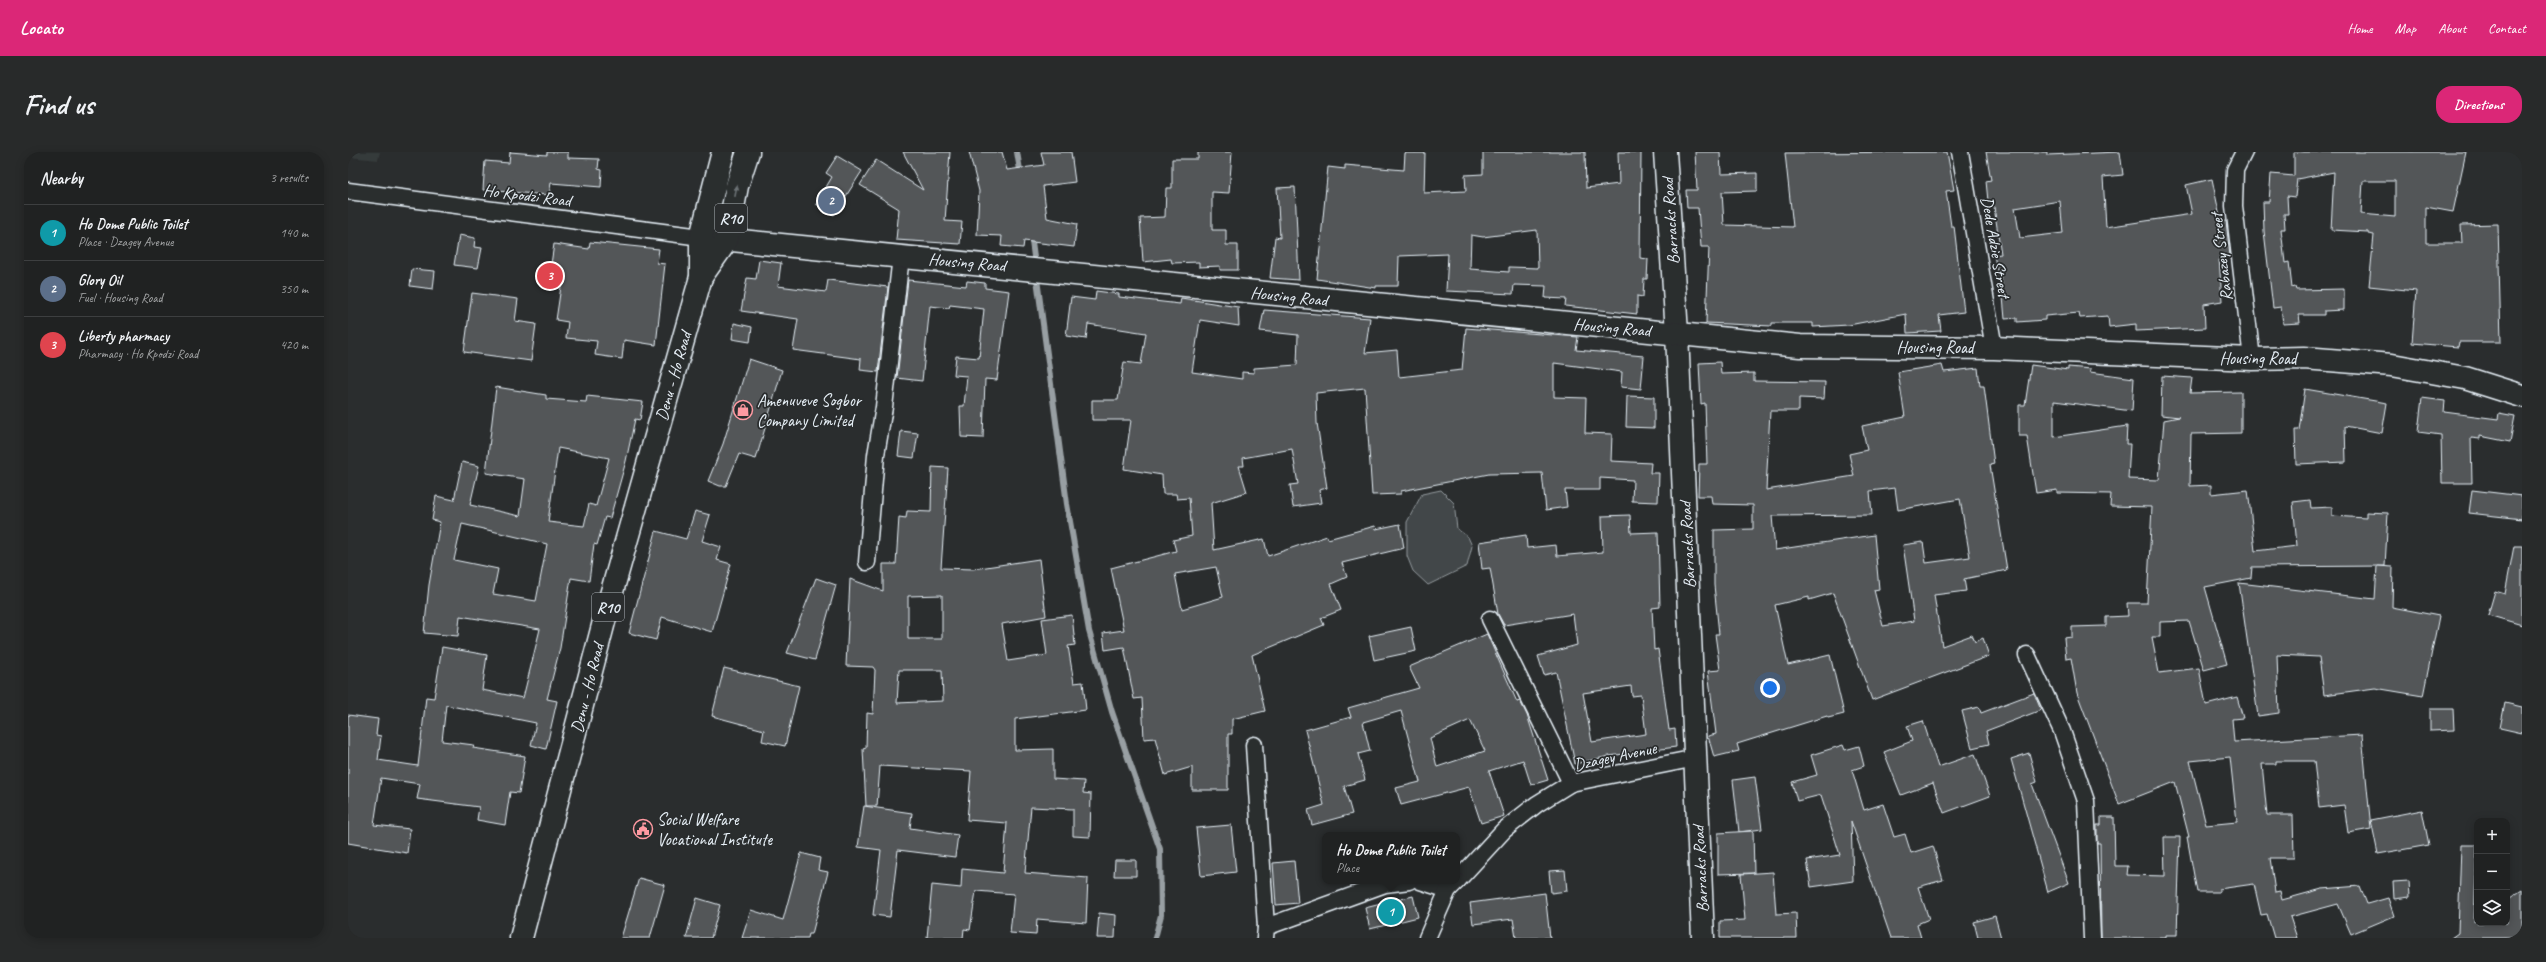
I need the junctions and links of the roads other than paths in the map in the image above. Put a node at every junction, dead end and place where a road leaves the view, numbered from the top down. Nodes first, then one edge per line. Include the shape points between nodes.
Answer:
1 (723, 152) edge
2 (748, 152) edge
3 (1665, 152) edge
4 (1960, 152) edge
5 (2244, 152) edge
6 (348, 191) edge
7 (701, 237) junction
8 (727, 240) junction
9 (901, 256) junction
10 (701, 277) junction
11 (1677, 333) junction
12 (1994, 348) junction
13 (2252, 359) junction
14 (2522, 396) edge
15 (867, 562) dead end
16 (1490, 619) dead end
17 (2027, 655) dead end
18 (1254, 745) dead end
19 (1696, 758) junction
20 (1571, 783) junction
21 (1460, 878) edge
22 (1385, 884) edge
23 (1454, 884) edge
24 (1266, 932) edge
25 (521, 938) edge
26 (1427, 938) edge
27 (1704, 938) edge
28 (2092, 938) edge

1 - 7 street, Denu - Ho Road / R10
8 -> 2 street, Denu - Ho Road / R10 via 737,186
3 - 11 street, Barracks Road
4 - 12 street, Dede Adzie Street
5 - 13 street, Rabazey Street via 2235,170 2234,206
6 - 7 street, Ho Kpodzi Road
7 - 8 street, Housing Road
7 - 10 street, Denu - Ho Road / R10
8 - 9 street, Housing Road
8 - 10 street, Denu - Ho Road / R10
9 - 11 street, Housing Road
9 - 15 street via 876,455
10 - 25 street, Denu - Ho Road / R10 via 612,595
11 - 12 street, Housing Road via 1800,346
11 - 19 street, Barracks Road
12 - 13 street, Housing Road
13 - 14 street, Housing Road via 2304,358 2392,365 2465,378
16 - 20 street
17 - 28 street via 2062,731 2086,802
18 - 24 street
19 - 20 street, Dzagey Avenue
19 - 27 street, Barracks Road
20 - 21 street, Dzagey Avenue via 1537,804 1504,830
22 - 24 street
23 - 26 street, Dzagey Avenue

